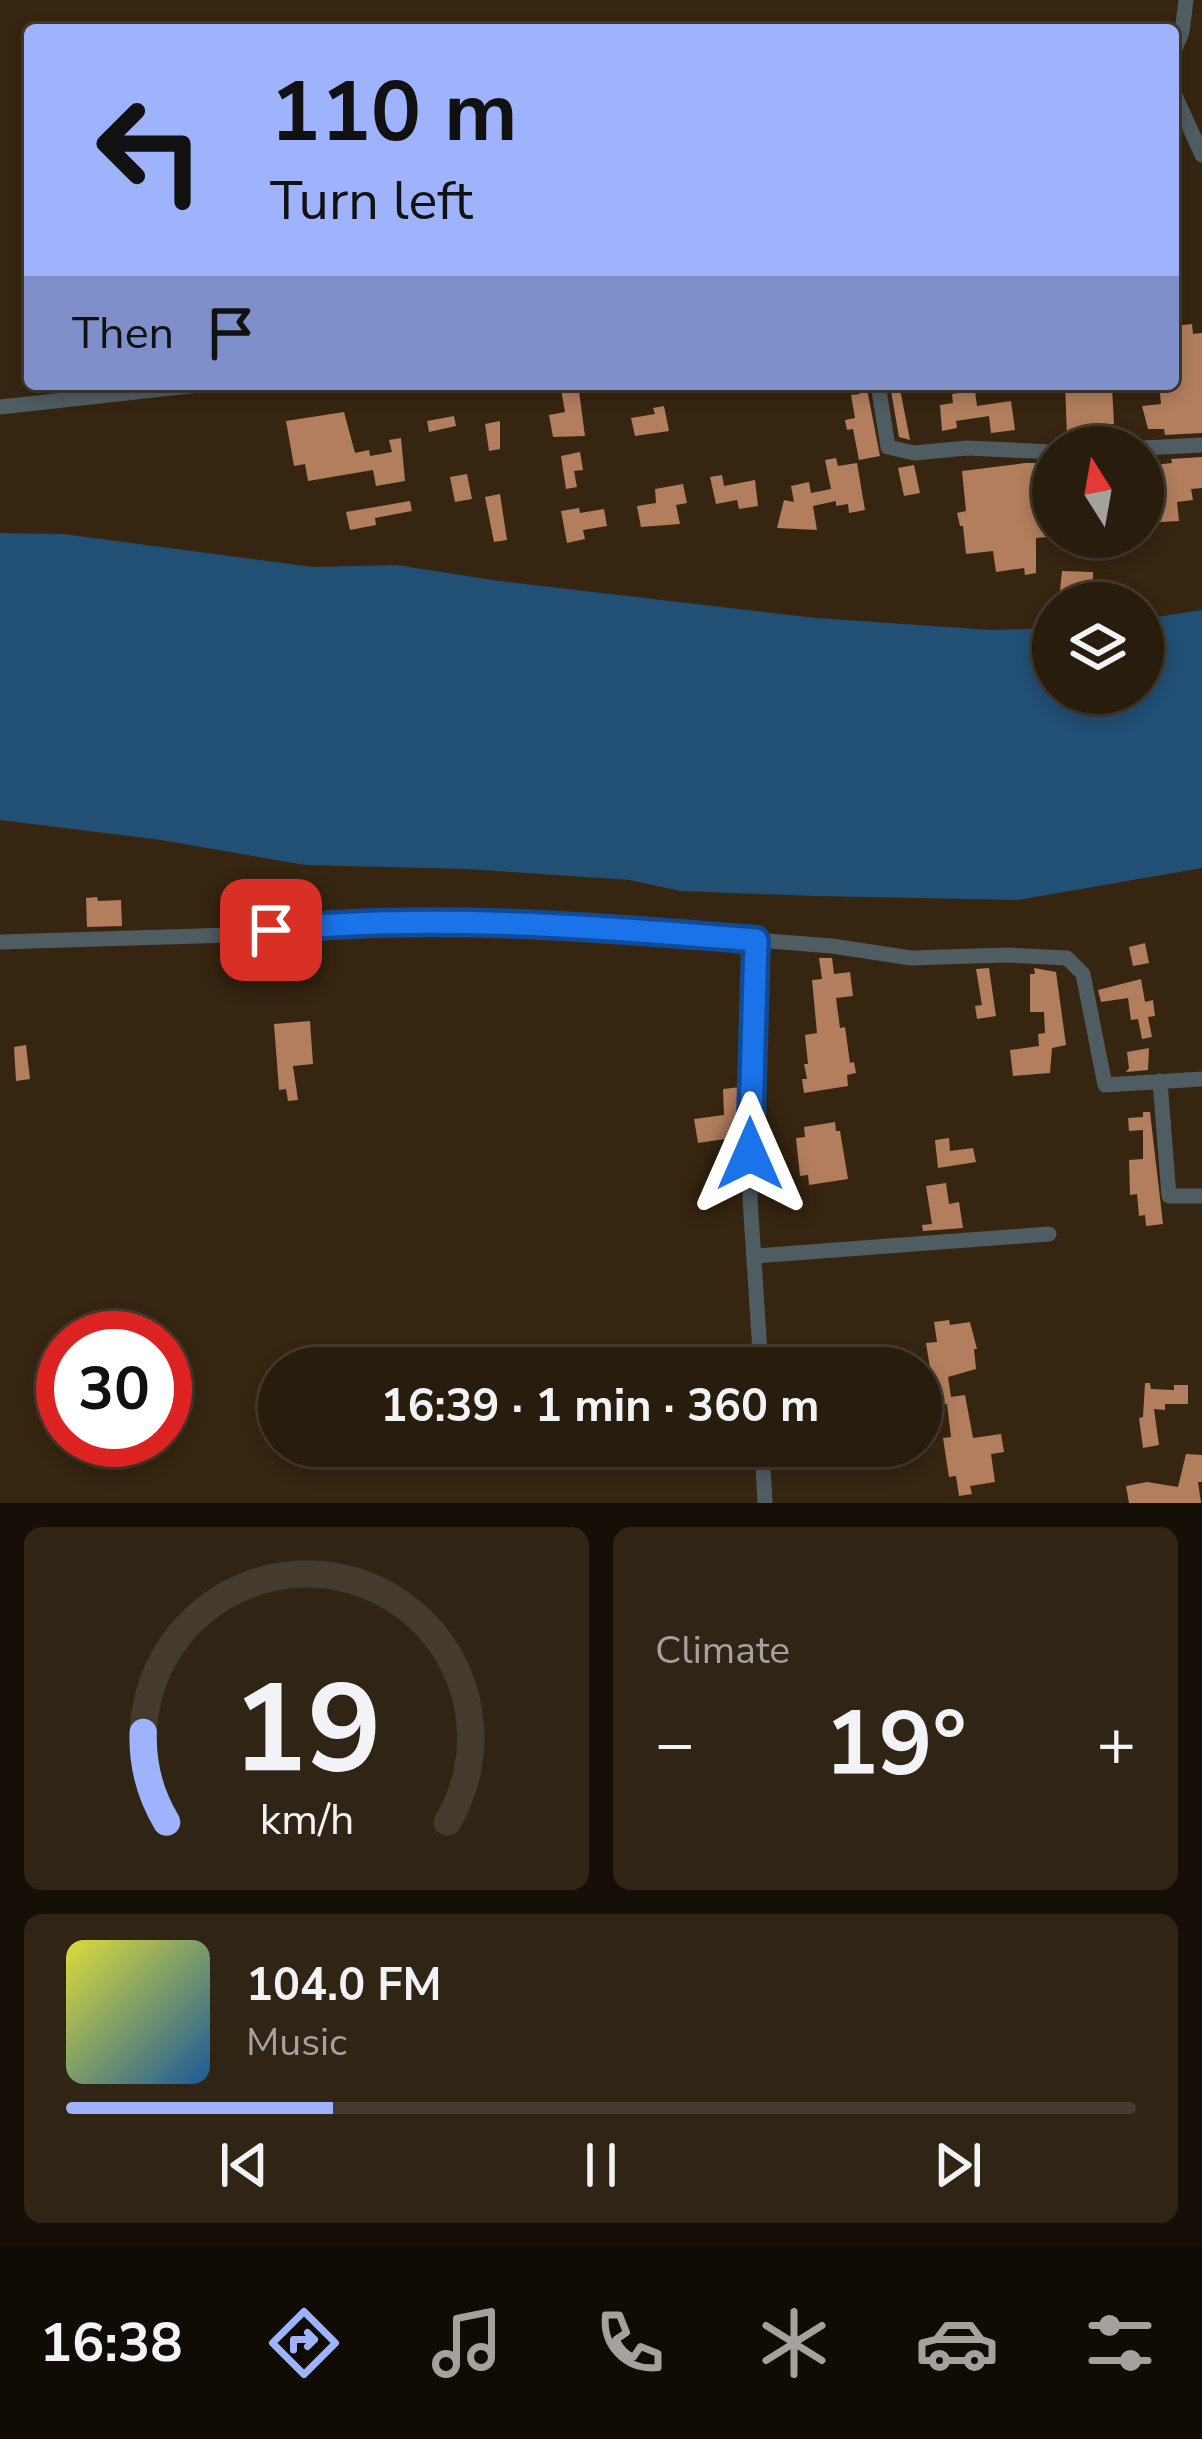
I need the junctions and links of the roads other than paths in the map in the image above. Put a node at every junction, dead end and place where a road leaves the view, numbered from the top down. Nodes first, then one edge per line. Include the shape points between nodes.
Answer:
1 (1186, 0) edge
2 (1179, 39) edge
3 (1179, 105) edge
4 (1202, 155) edge
5 (151, 390) edge
6 (879, 390) edge
7 (0, 406) edge
8 (1202, 445) edge
9 (1164, 447) edge
10 (1032, 451) edge
11 (756, 940) junction
12 (0, 943) edge
13 (1202, 1079) edge
14 (1160, 1082) junction
15 (1202, 1196) edge
16 (1049, 1234) dead end
17 (755, 1256) junction
18 (760, 1347) edge
19 (763, 1467) edge
20 (765, 1503) edge

1 - 2 street
3 - 4 street
5 - 7 street
6 - 10 street via 888,447
8 - 9 street
11 - 12 street via 413,922
11 - 14 street via 911,958 1067,958 1083,974 1105,1085
11 - 17 street
13 - 14 street
14 - 15 street via 1169,1196
16 - 17 street
17 - 18 street
19 - 20 street

